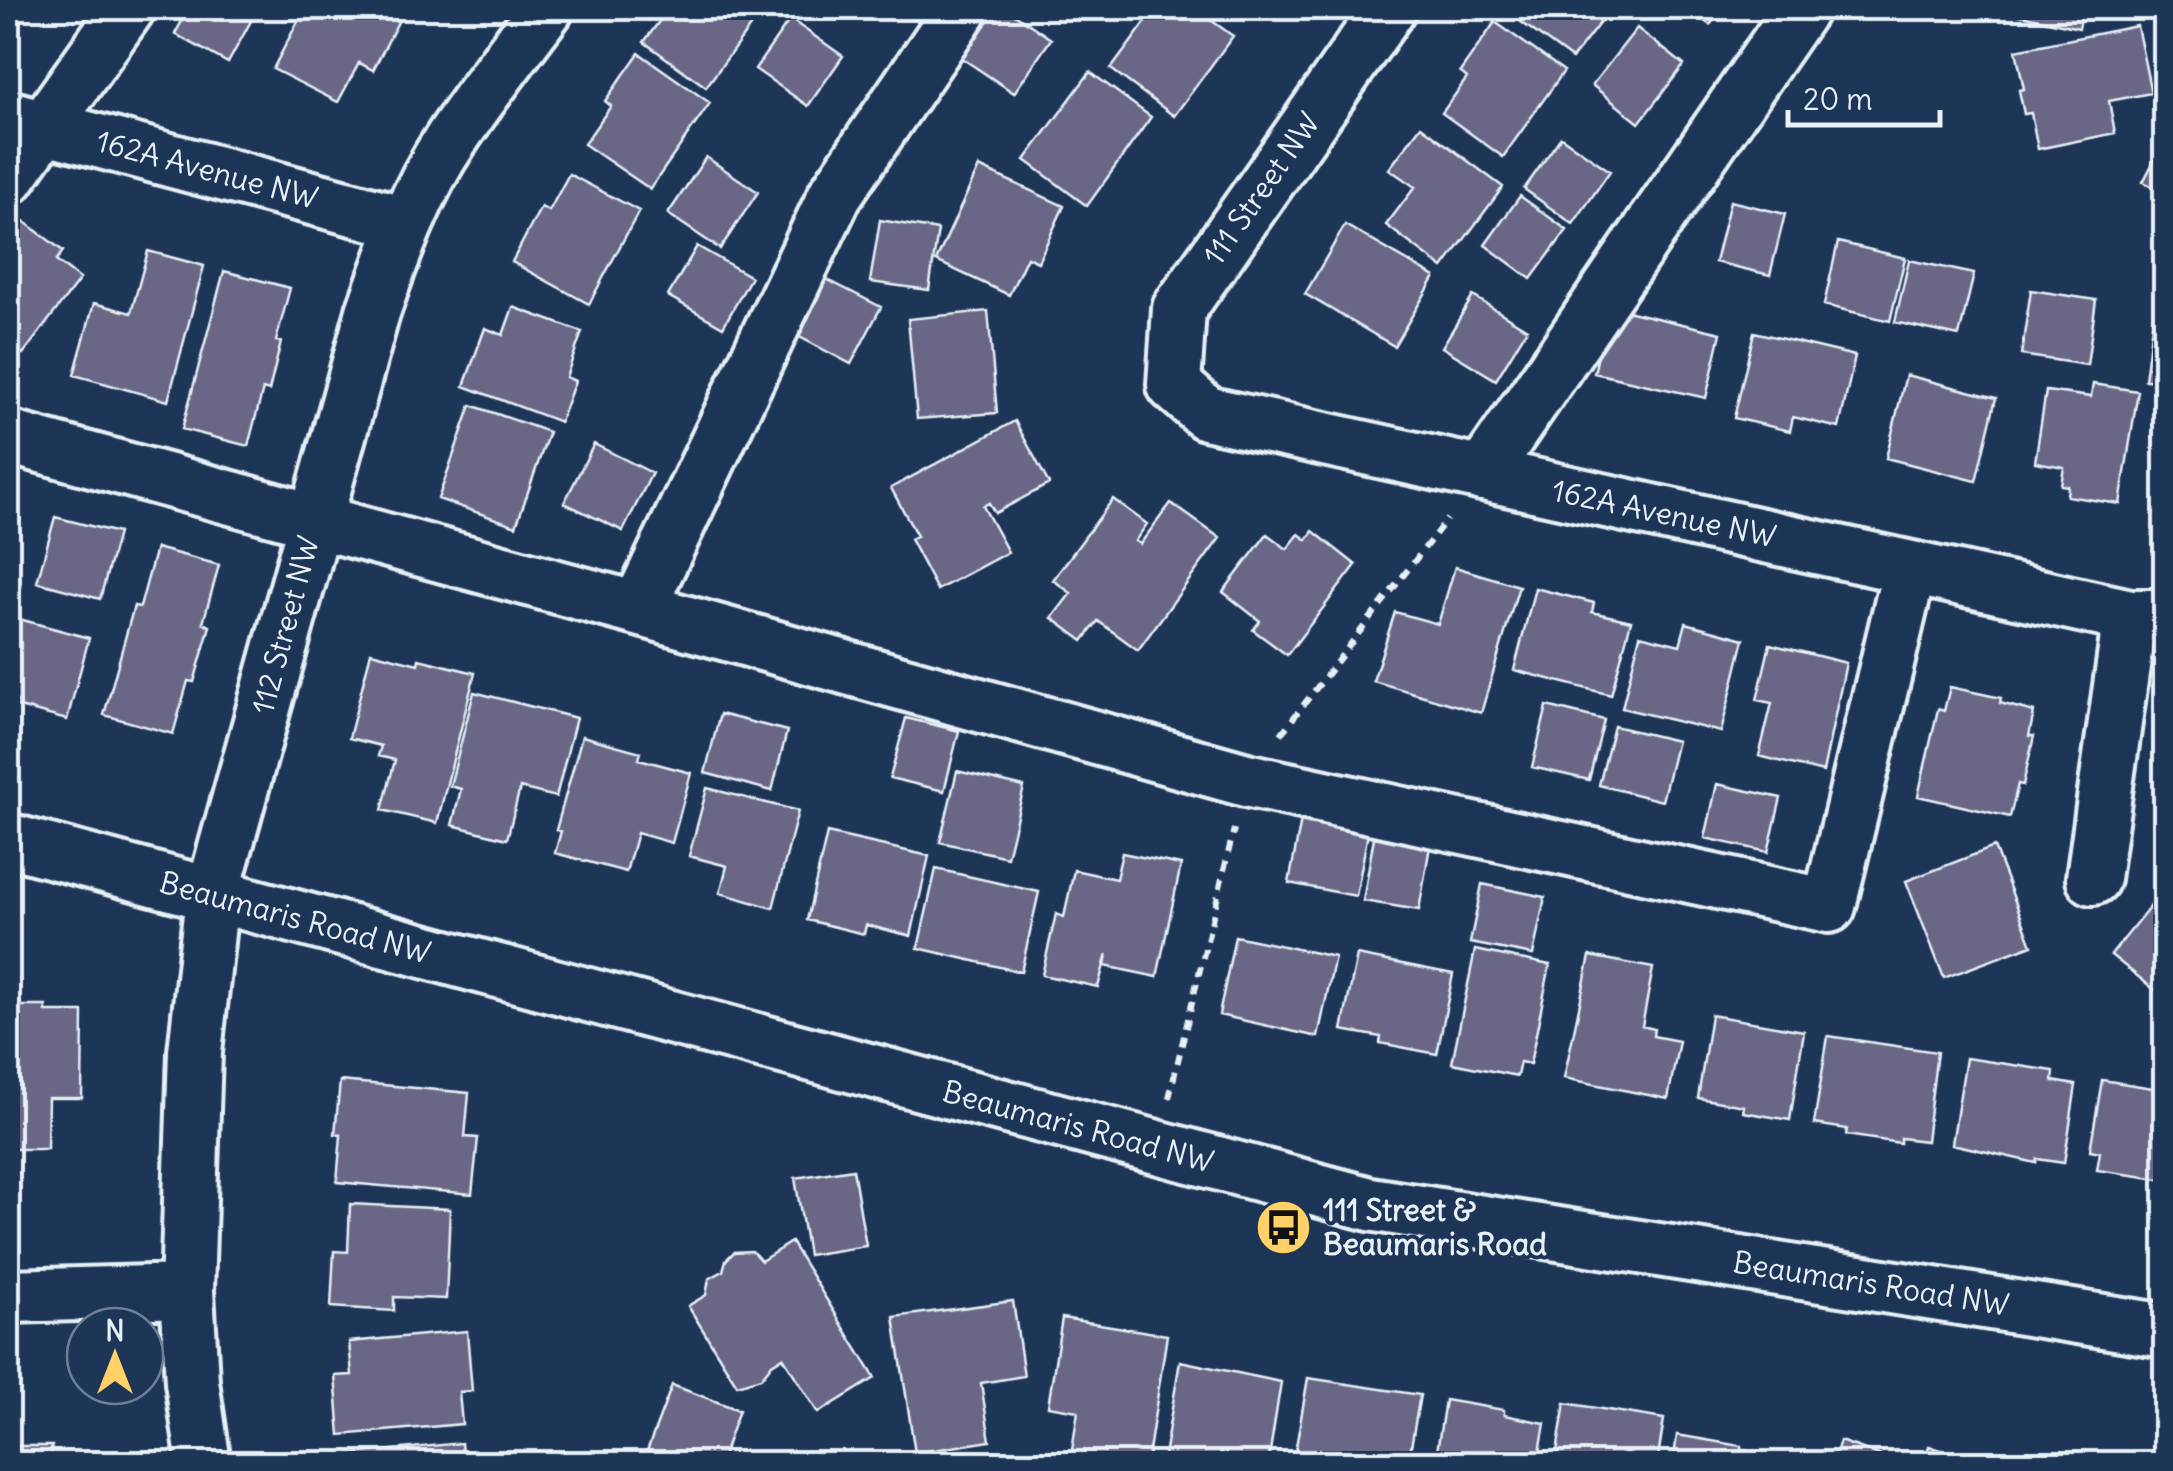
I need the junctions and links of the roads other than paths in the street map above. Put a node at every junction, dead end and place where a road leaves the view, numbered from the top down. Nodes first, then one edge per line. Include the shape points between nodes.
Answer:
1 (128, 8) edge
2 (547, 8) edge
3 (962, 8) edge
4 (1388, 8) edge
5 (1802, 8) edge
6 (25, 121) edge
7 (8, 178) edge
8 (406, 223) junction
9 (1174, 385) joint
10 (8, 437) edge
11 (1482, 474) junction
12 (314, 521) junction
13 (1910, 568) junction
14 (638, 609) junction
15 (2148, 616) edge
16 (8, 840) edge
17 (2093, 878) dead end
18 (212, 896) junction
19 (188, 1291) junction
20 (8, 1296) edge
21 (2166, 1331) edge
22 (204, 1464) edge

1 - 6 street
2 - 8 street, 112 Street NW via 450,140
3 - 14 street via 835,195
4 - 9 street, 111 Street NW via 1180,309
5 - 11 street
6 - 7 street
6 - 8 street, 162A Avenue NW
8 - 12 street, 112 Street NW via 373,312
9 - 11 street, 162A Avenue NW via 1206,414
10 - 12 street
11 - 13 street, 162A Avenue NW
12 - 14 street
12 - 18 street, 112 Street NW
13 - 14 street via 1829,906 1246,780
13 - 15 street, 162A Avenue NW
15 - 17 street
16 - 18 street, Beaumaris Road NW
18 - 19 street, 112 Street NW via 196,1052
18 - 21 street, Beaumaris Road NW via 1370,1204
19 - 20 street
19 - 22 street, 112 Street NW

